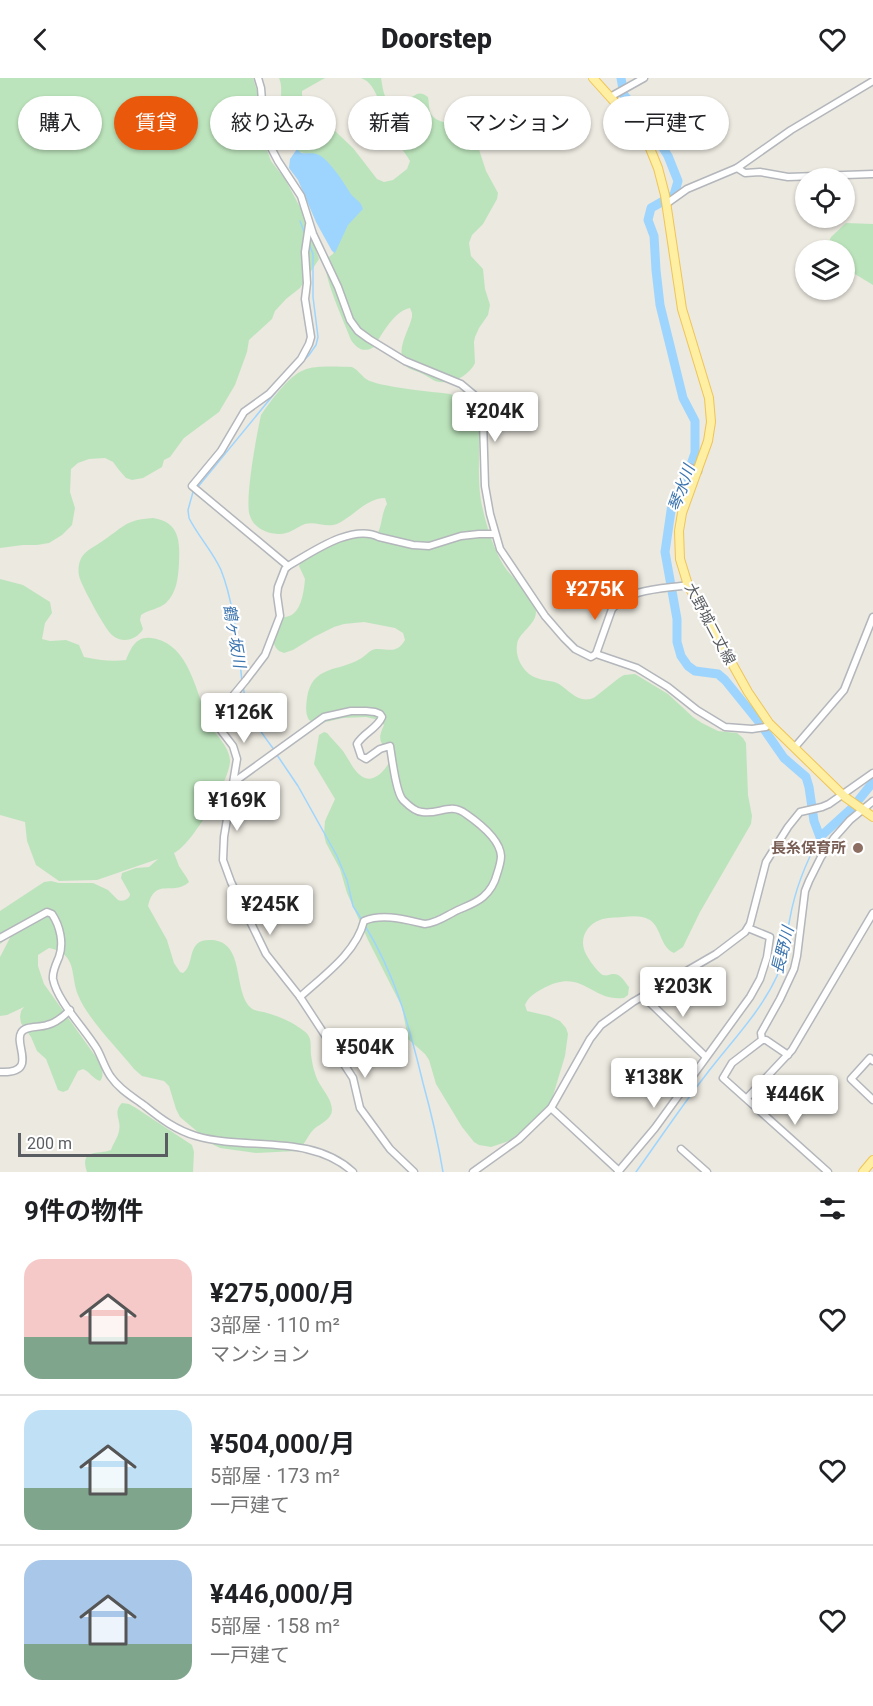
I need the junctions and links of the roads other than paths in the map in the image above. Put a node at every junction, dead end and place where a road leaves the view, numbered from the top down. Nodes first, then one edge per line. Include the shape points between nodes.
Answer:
1 (258, 78) edge
2 (593, 78) edge
3 (644, 78) edge
4 (873, 81) edge
5 (614, 94) junction
6 (737, 168) junction
7 (873, 174) edge
8 (666, 204) junction
9 (309, 221) junction
10 (495, 534) junction
11 (288, 566) junction
12 (688, 585) junction
13 (873, 617) edge
14 (596, 654) junction
15 (765, 726) junction
16 (795, 747) junction
17 (873, 773) edge
18 (234, 782) junction
19 (844, 796) junction
20 (873, 801) edge
21 (861, 809) junction
22 (873, 817) edge
23 (873, 913) edge
24 (748, 928) junction
25 (0, 938) edge
26 (643, 996) junction
27 (300, 997) junction
28 (70, 1010) junction
29 (762, 1040) junction
30 (788, 1055) junction
31 (706, 1057) junction
32 (873, 1061) edge
33 (0, 1072) edge
34 (747, 1098) junction
35 (873, 1100) edge
36 (551, 1108) junction
37 (681, 1149) dead end
38 (873, 1160) edge
39 (353, 1172) edge
40 (414, 1172) edge
41 (473, 1172) edge
42 (618, 1172) edge
43 (707, 1172) edge
44 (828, 1172) edge
45 (863, 1172) edge

1 - 9 street via 267,140 301,196
2 - 5 main road
3 - 5 street
4 - 6 street
5 - 8 main road, 大野城二丈線 via 647,141
6 - 7 street via 745,173 788,177
6 - 8 street via 687,189
8 - 12 main road, 大野城二丈線 via 682,309 711,413 708,441 693,469 679,531 680,559
9 - 10 street via 358,331 405,361 461,384 480,401 485,486
9 - 11 street via 305,252 309,344 301,359 269,394 244,412 221,451 192,486
10 - 11 street via 461,536 429,546 375,535 344,536
10 - 14 street via 500,549 545,616 575,649 591,657
11 - 18 street via 278,587 280,616 265,655 213,720 236,755
12 - 14 street via 636,593 616,603
12 - 15 main road, 大野城二丈線
13 - 16 street via 844,690
14 - 15 street via 637,668 724,727
15 - 16 main road, 大野城二丈線
16 - 19 main road, 大野城二丈線
17 - 19 street
18 - 27 street via 223,860 266,954
18 - 27 street via 324,717 351,711 380,714 379,723 357,744 361,756 366,759 390,746 402,800 422,813 458,809 490,834 501,853 495,880 476,902 430,924 389,917 364,921 354,945
19 - 21 main road, 大野城二丈線
19 - 24 street via 795,817 766,862
20 - 21 street
21 - 22 main road
21 - 29 street via 828,846 809,881 794,969 761,1033
23 - 30 street
24 - 26 street via 716,954
24 - 31 street via 770,937 760,979
25 - 28 street via 47,912 52,914 61,944 54,981
26 - 31 street
26 - 36 street via 597,1030
27 - 40 street via 352,1078 360,1108 390,1149
28 - 33 street via 46,1026 22,1030 21,1064 14,1071
28 - 39 street via 112,1079 171,1125 208,1139 325,1154
29 - 30 street
29 - 34 street via 732,1063 723,1078
30 - 34 street
31 - 42 street
32 - 35 street via 870,1058 851,1079
34 - 44 street
36 - 41 street via 519,1139
36 - 42 street
37 - 43 street
38 - 45 main road

